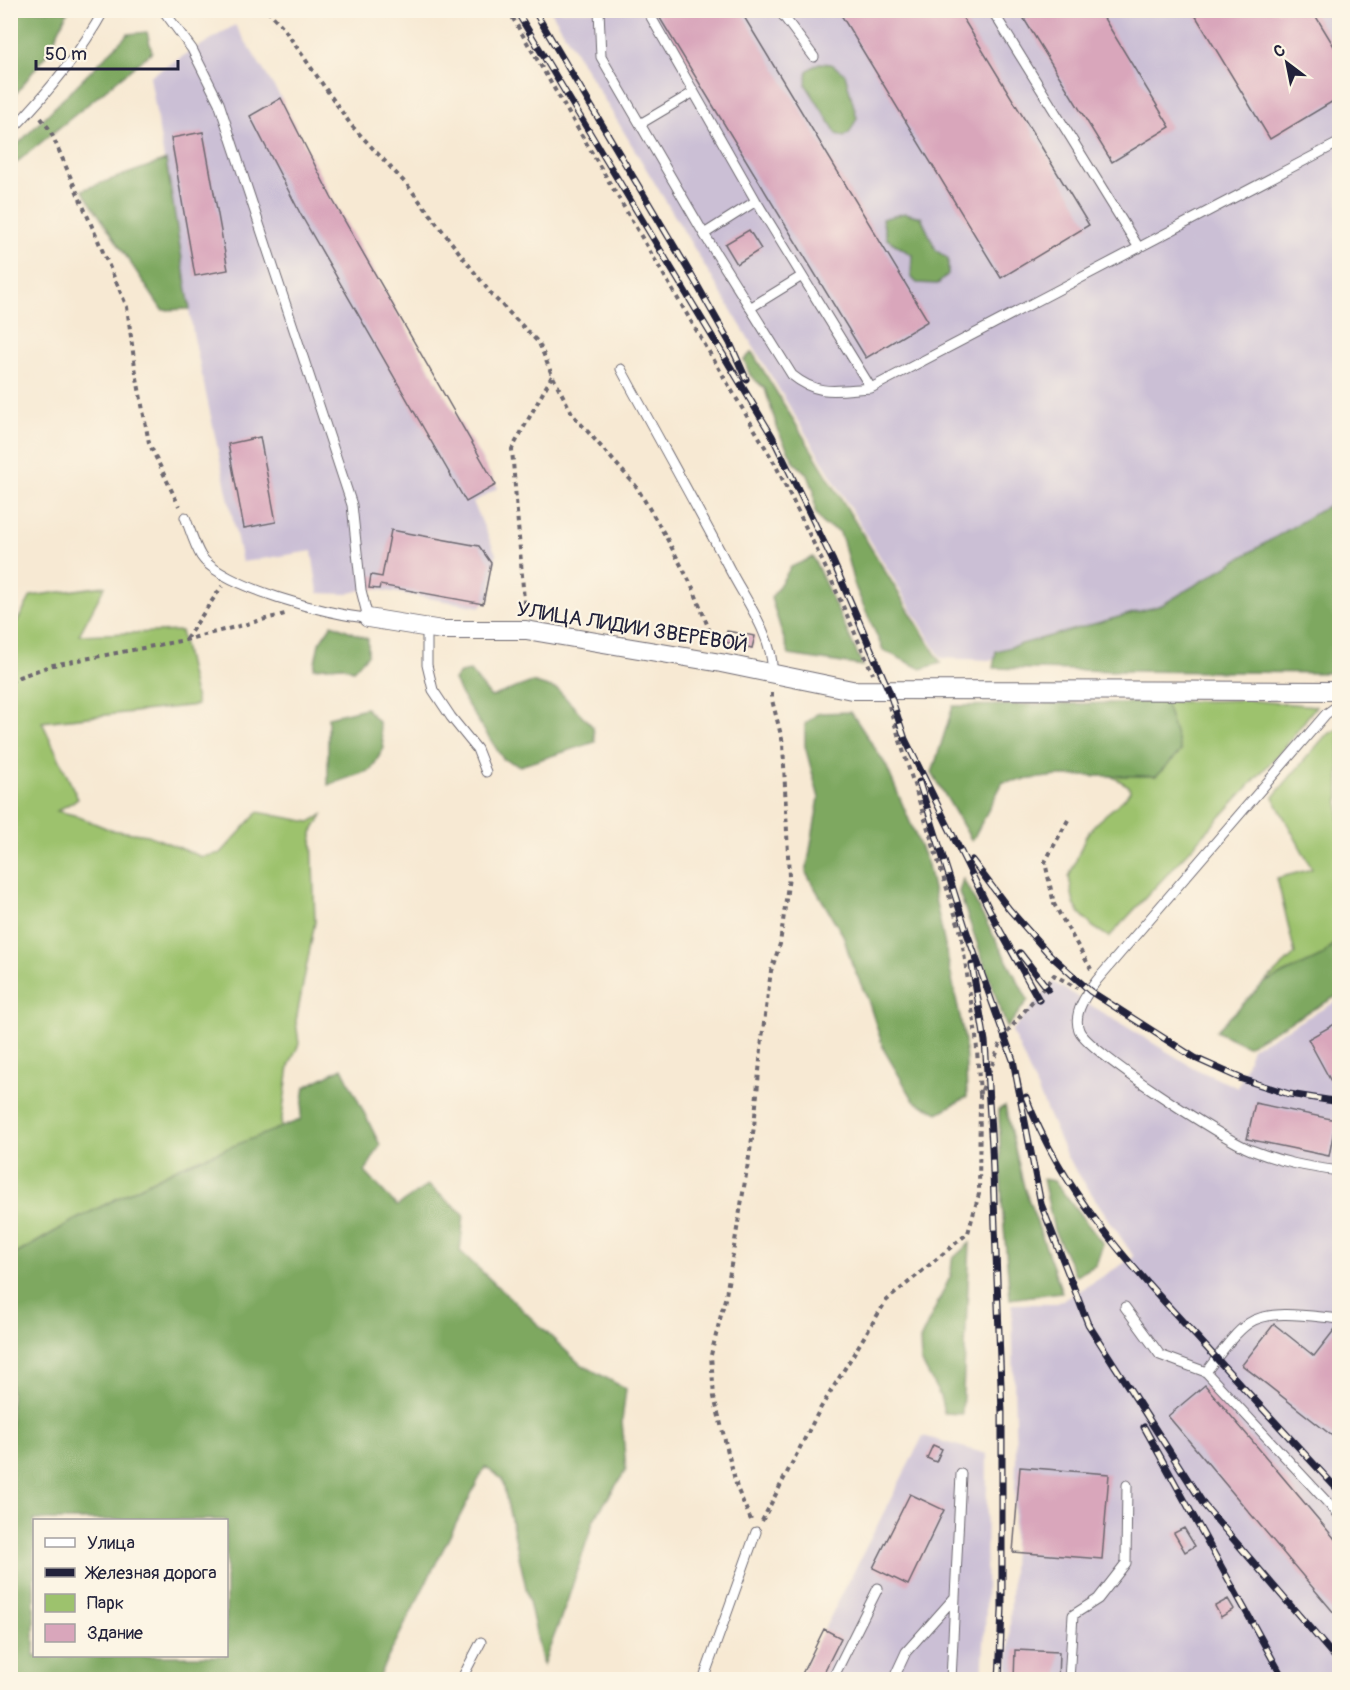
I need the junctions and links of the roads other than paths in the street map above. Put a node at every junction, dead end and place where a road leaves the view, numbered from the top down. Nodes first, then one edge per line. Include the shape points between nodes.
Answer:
1 (104, 10) edge
2 (163, 10) edge
3 (599, 10) edge
4 (647, 10) edge
5 (780, 10) edge
6 (992, 10) edge
7 (814, 57) dead end
8 (694, 92) junction
9 (640, 124) junction
10 (10, 132) edge
11 (1340, 141) edge
12 (756, 201) junction
13 (704, 234) junction
14 (1139, 248) junction
15 (802, 276) junction
16 (750, 308) junction
17 (621, 369) dead end
18 (871, 388) junction
19 (185, 517) road end
20 (368, 618) junction
21 (427, 627) junction
22 (772, 674) junction
23 (1340, 691) edge
24 (1340, 704) edge
25 (486, 772) dead end
26 (1340, 1171) edge
27 (1125, 1307) dead end
28 (1340, 1319) edge
29 (1206, 1372) junction
30 (962, 1474) dead end
31 (1127, 1485) dead end
32 (1340, 1516) edge
33 (756, 1532) road end
34 (878, 1588) dead end
35 (955, 1597) junction
36 (481, 1642) dead end
37 (461, 1680) edge
38 (703, 1680) edge
39 (832, 1680) edge
40 (893, 1680) edge
41 (951, 1680) edge
42 (1069, 1680) edge

1 - 10 lane via 33,108
2 - 20 lane via 192,49 219,103 352,505 361,590
3 - 9 lane via 601,57
4 - 8 lane
5 - 7 lane
6 - 14 lane
8 - 9 lane
8 - 12 lane
9 - 13 lane
11 - 14 lane
12 - 13 lane
12 - 15 lane
13 - 16 lane
14 - 18 lane
15 - 16 lane
15 - 18 lane
16 - 18 lane via 792,375 803,384 820,391
17 - 22 lane via 755,615 773,662
19 - 20 lane via 202,557 228,577 297,605
20 - 21 street, УЛИЦА ЛИДИИ ЗВЕРЕВОЙ
21 - 22 street, УЛИЦА ЛИДИИ ЗВЕРЕВОЙ via 526,630
21 - 25 lane via 427,665 433,690 477,749
22 - 23 street, УЛИЦА ЛИДИИ ЗВЕРЕВОЙ via 852,690 882,691
24 - 26 lane via 1326,714 1097,980 1078,1013 1078,1029 1091,1045 1204,1123 1248,1149 1300,1167
27 - 29 lane via 1160,1355
28 - 29 lane via 1263,1316 1238,1332
29 - 32 lane
30 - 35 lane
31 - 42 lane via 1126,1563 1098,1599 1073,1615
33 - 38 lane
34 - 39 lane
35 - 40 lane via 906,1652
35 - 41 lane
36 - 37 lane

